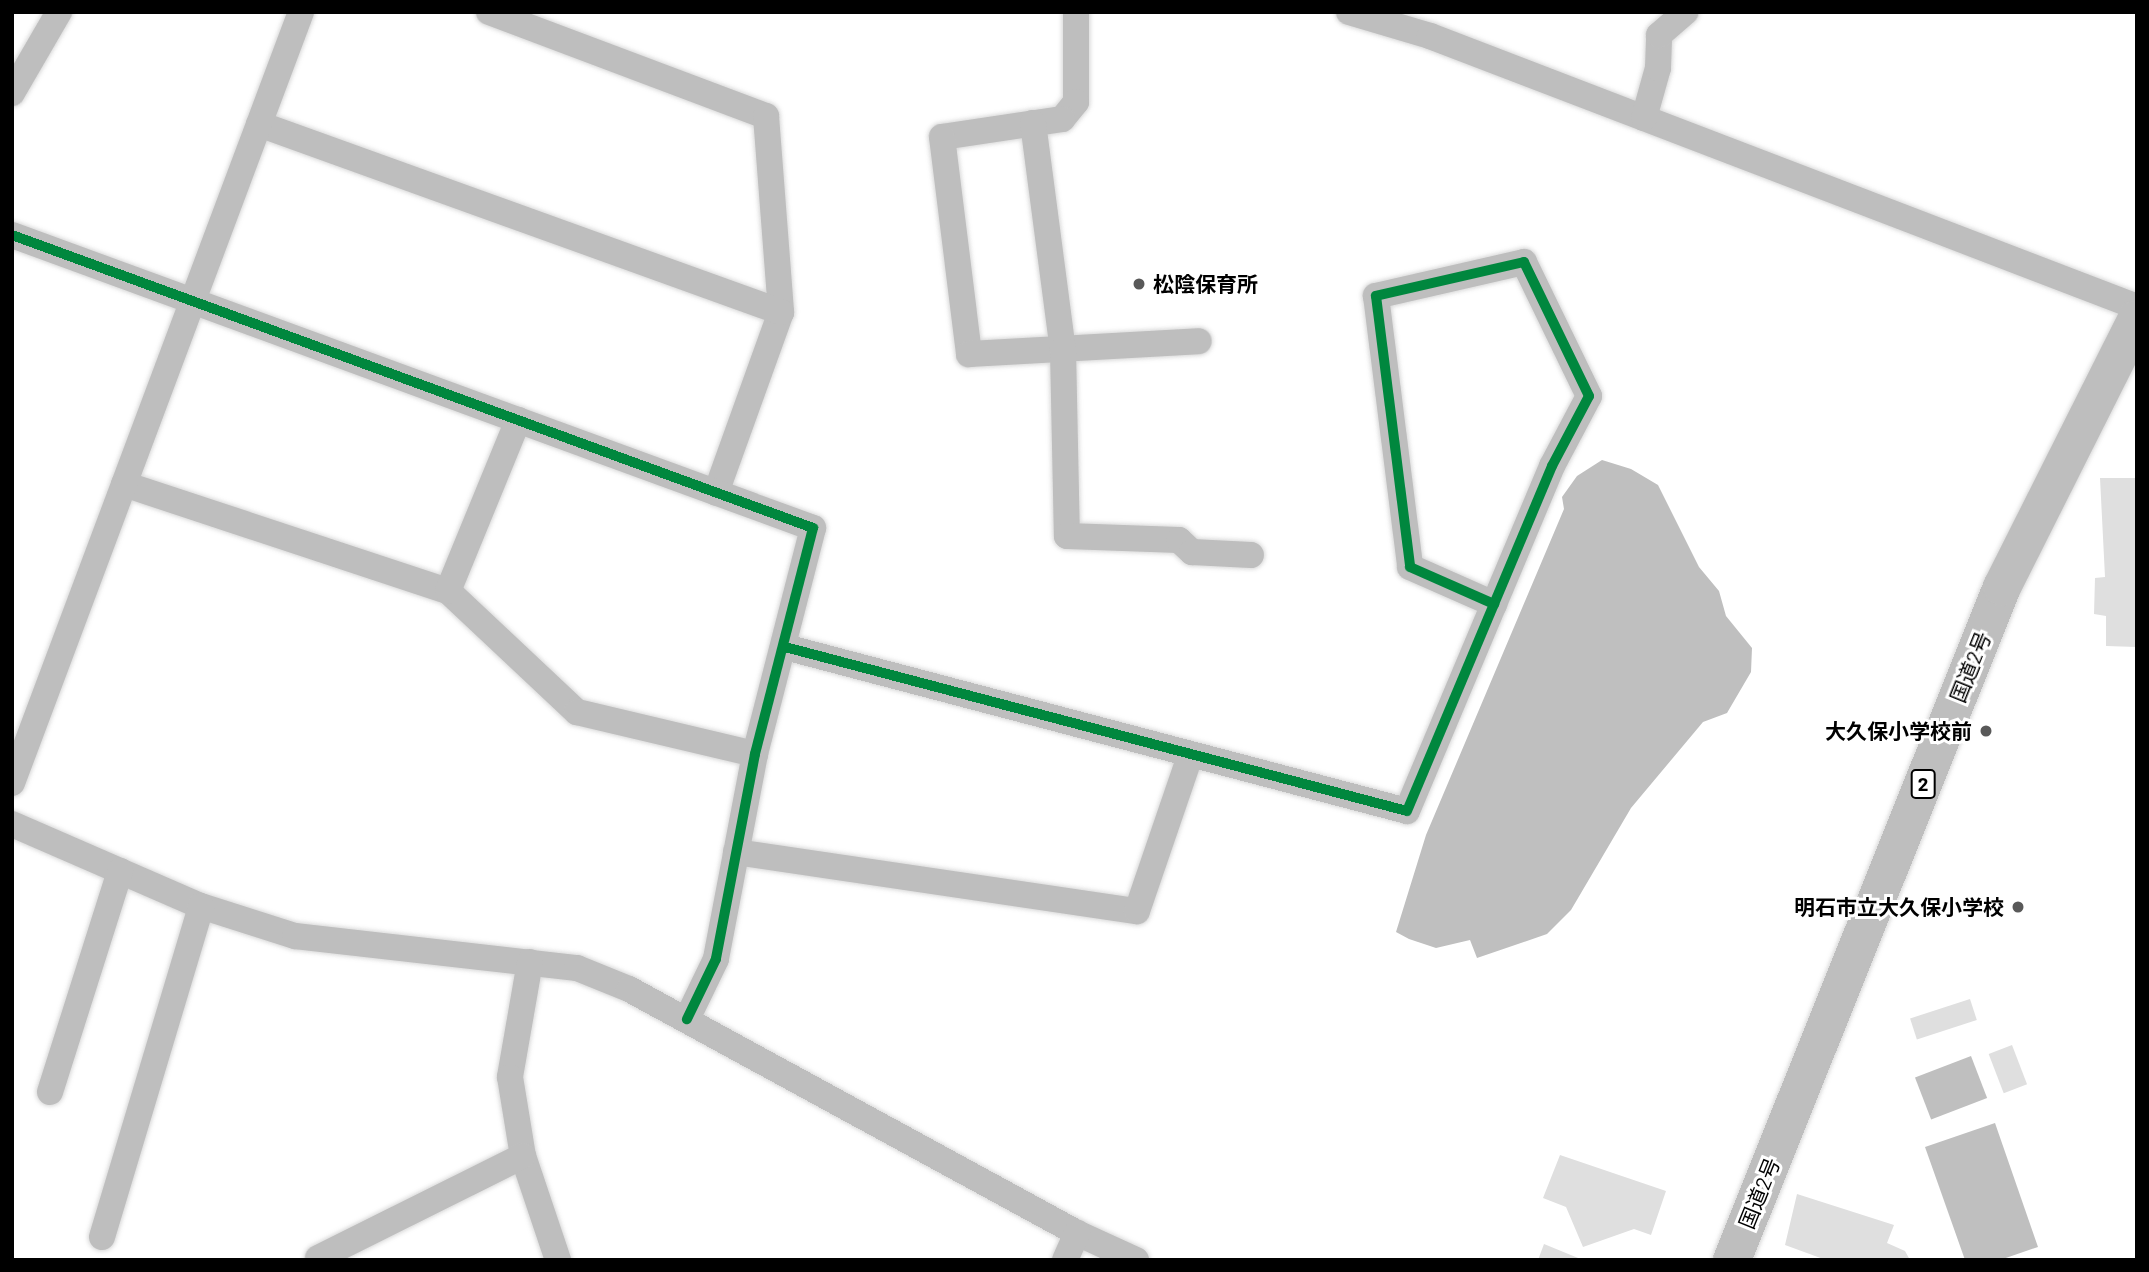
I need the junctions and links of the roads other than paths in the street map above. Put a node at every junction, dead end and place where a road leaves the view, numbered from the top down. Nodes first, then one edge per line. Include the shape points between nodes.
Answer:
1 (301, 12) edge
2 (489, 12) edge
3 (1076, 12) edge
4 (1349, 12) edge
5 (1685, 12) edge
6 (50, 15) edge
7 (12, 93) edge
8 (1644, 118) junction
9 (1032, 123) junction
10 (259, 124) junction
11 (12, 235) edge
12 (193, 301) junction
13 (2137, 307) edge
14 (781, 312) junction
15 (2137, 318) edge
16 (1199, 341) dead end
17 (1063, 350) junction
18 (518, 420) junction
19 (124, 484) junction
20 (716, 493) junction
21 (1251, 555) dead end
22 (448, 591) junction
23 (1494, 604) junction
24 (785, 647) junction
25 (755, 754) junction
26 (1191, 756) junction
27 (12, 783) edge
28 (12, 824) edge
29 (736, 852) junction
30 (120, 871) junction
31 (201, 906) junction
32 (530, 962) junction
33 (687, 1019) junction
34 (50, 1092) dead end
35 (523, 1156) junction
36 (1077, 1233) junction
37 (102, 1237) dead end
38 (318, 1258) dead end
39 (558, 1260) edge
40 (1065, 1260) edge
41 (1136, 1260) edge
42 (1732, 1260) edge

1 - 10 street
2 - 14 street via 766,116
3 - 9 street via 1076,102 1062,119
4 - 8 street via 1430,36
5 - 8 street via 1659,35 1658,68
6 - 7 street
8 - 13 street
9 - 17 street
9 - 17 street via 942,137 968,354
10 - 12 street
10 - 14 street
11 - 12 street
12 - 18 street
12 - 19 street
14 - 20 street
15 - 42 highway, 国道2号 / 2 via 2002,587
16 - 17 street
17 - 21 street via 1067,536 1179,540 1192,552
18 - 20 street
18 - 22 street
19 - 22 street
19 - 27 street
20 - 24 street via 813,528
22 - 25 street via 577,712
23 - 23 street via 1552,466 1589,396 1524,262 1376,296 1410,567
23 - 26 street via 1407,811
24 - 25 street
24 - 26 street
25 - 29 street
26 - 29 street via 1137,911
28 - 30 street
29 - 33 street via 716,959
30 - 31 street
30 - 34 street
31 - 32 street via 295,936
31 - 37 street
32 - 33 street via 577,968
32 - 35 street via 510,1077
33 - 36 street
35 - 38 street
35 - 39 street
36 - 40 street
36 - 41 street

